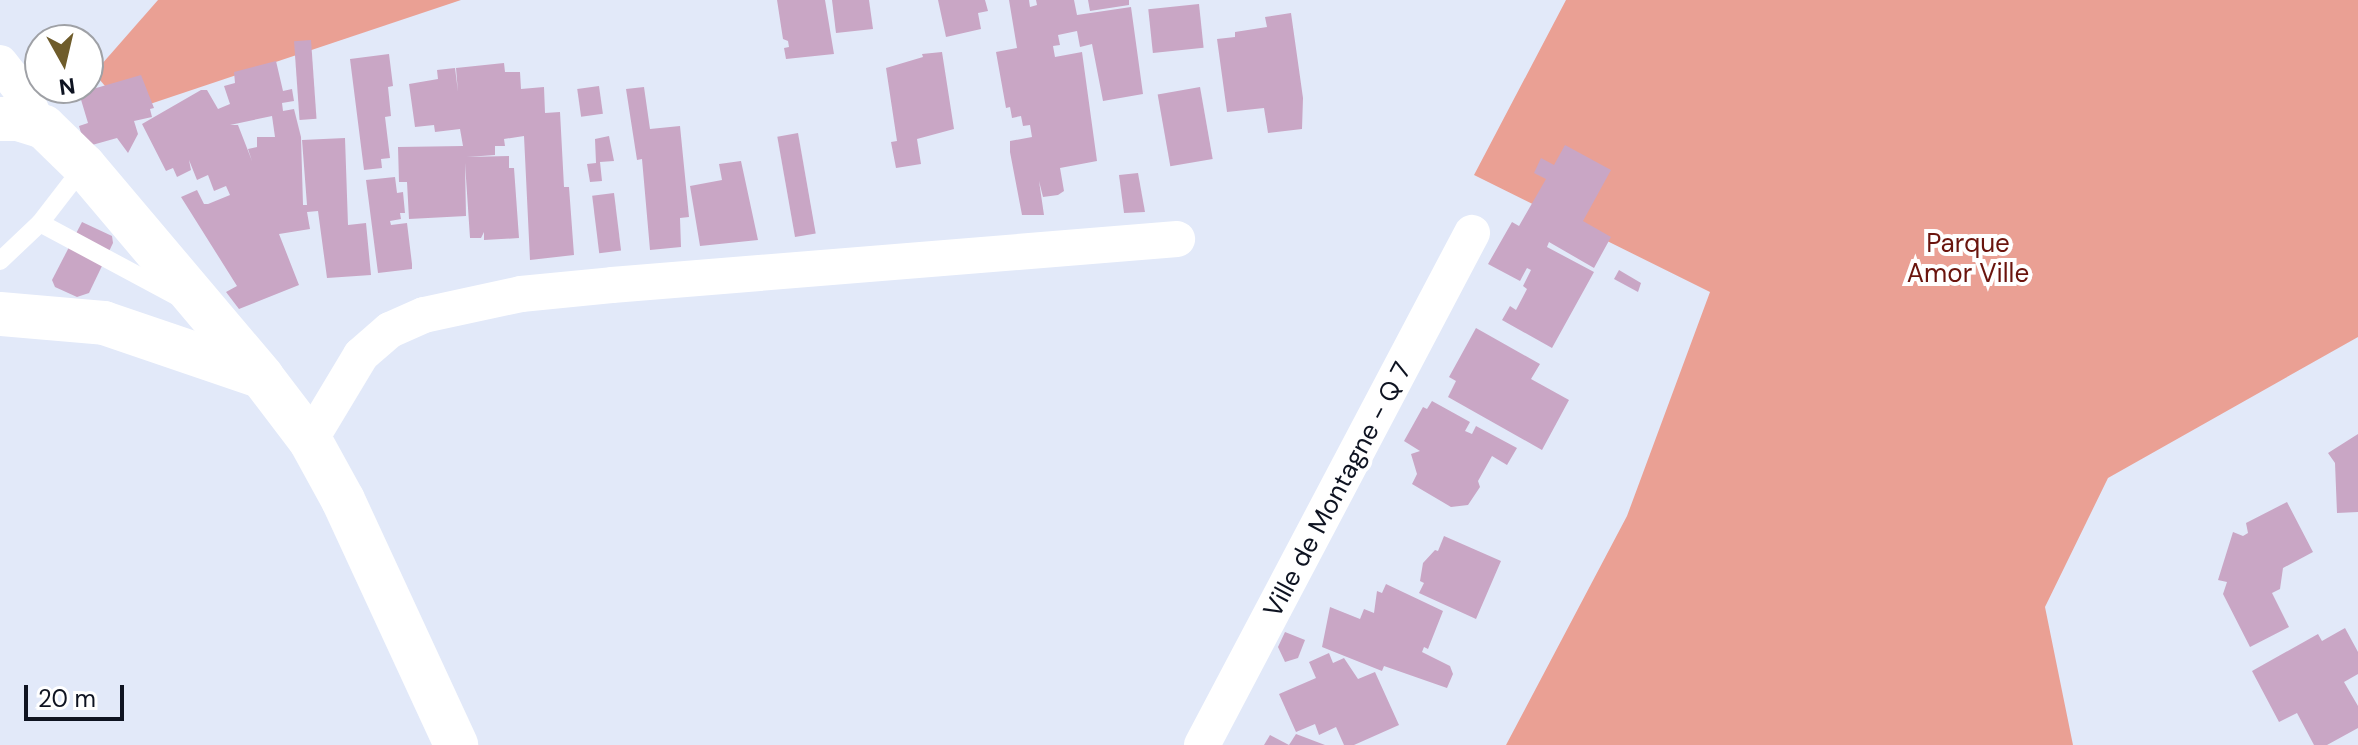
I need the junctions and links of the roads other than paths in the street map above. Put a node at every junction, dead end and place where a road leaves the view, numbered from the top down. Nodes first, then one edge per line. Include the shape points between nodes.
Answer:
1 (0, 63) edge
2 (19, 121) edge
3 (84, 166) junction
4 (40, 223) junction
5 (1472, 233) dead end
6 (1177, 239) dead end
7 (0, 261) edge
8 (0, 314) edge
9 (210, 314) junction
10 (262, 377) junction
11 (310, 440) junction
12 (456, 745) edge
13 (1202, 745) edge

1 - 2 street via 23,92
2 - 3 street
3 - 4 lane
3 - 9 street
4 - 7 lane
4 - 9 lane
5 - 13 street, Ville de Montagne - Q 7
6 - 11 street via 521,294 424,315 390,330 361,355
8 - 10 street via 104,323
9 - 10 street
10 - 11 street
11 - 12 street

